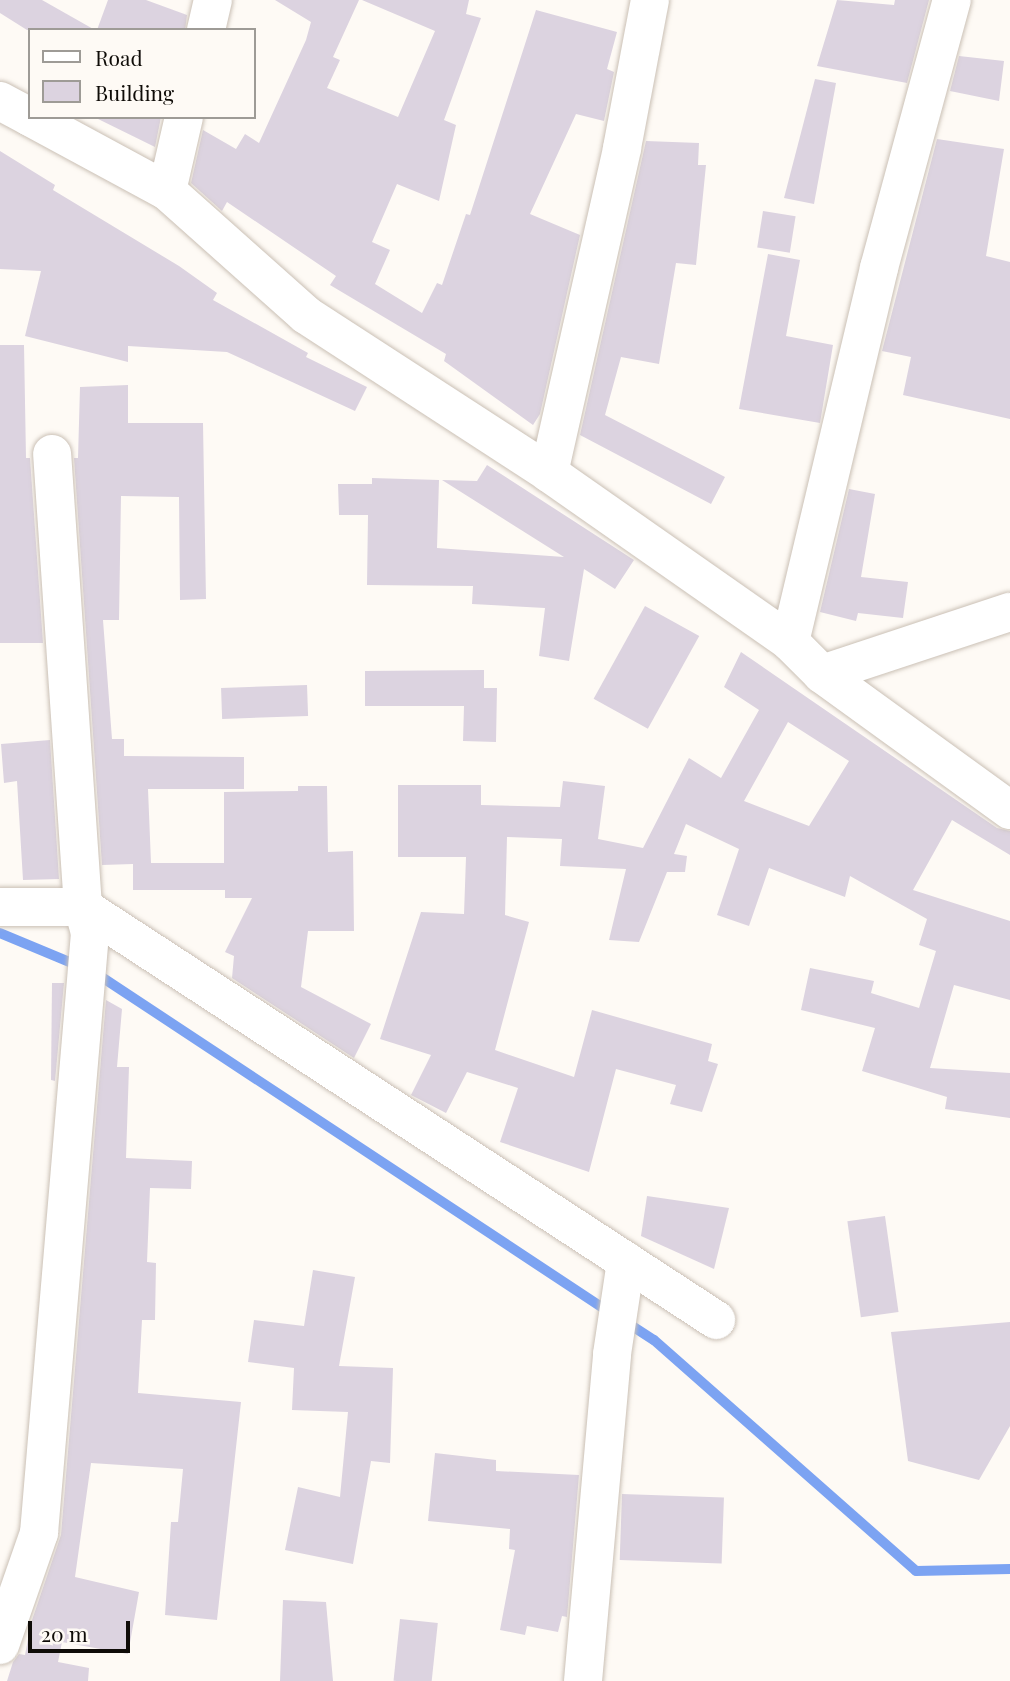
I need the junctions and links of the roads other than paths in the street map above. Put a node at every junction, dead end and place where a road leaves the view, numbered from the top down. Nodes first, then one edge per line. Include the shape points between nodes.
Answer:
1 (213, 0) edge
2 (650, 0) edge
3 (953, 0) edge
4 (206, 28) edge
5 (0, 101) edge
6 (28, 116) edge
7 (34, 119) edge
8 (184, 119) edge
9 (167, 191) junction
10 (52, 454) dead end
11 (549, 473) junction
12 (1010, 612) edge
13 (790, 642) junction
14 (822, 674) junction
15 (1010, 810) edge
16 (0, 907) edge
17 (86, 920) junction
18 (623, 1278) junction
19 (716, 1321) dead end
20 (0, 1645) edge
21 (583, 1681) edge

1 - 4 street
2 - 11 street via 622,148
3 - 13 street via 879,268
5 - 6 street
7 - 9 street
8 - 9 street
9 - 11 street via 306,315
10 - 17 street
11 - 13 street
12 - 14 street
13 - 14 street
14 - 15 street
16 - 17 street
17 - 18 street
17 - 20 street via 87,979 39,1533
18 - 19 street
18 - 21 street

